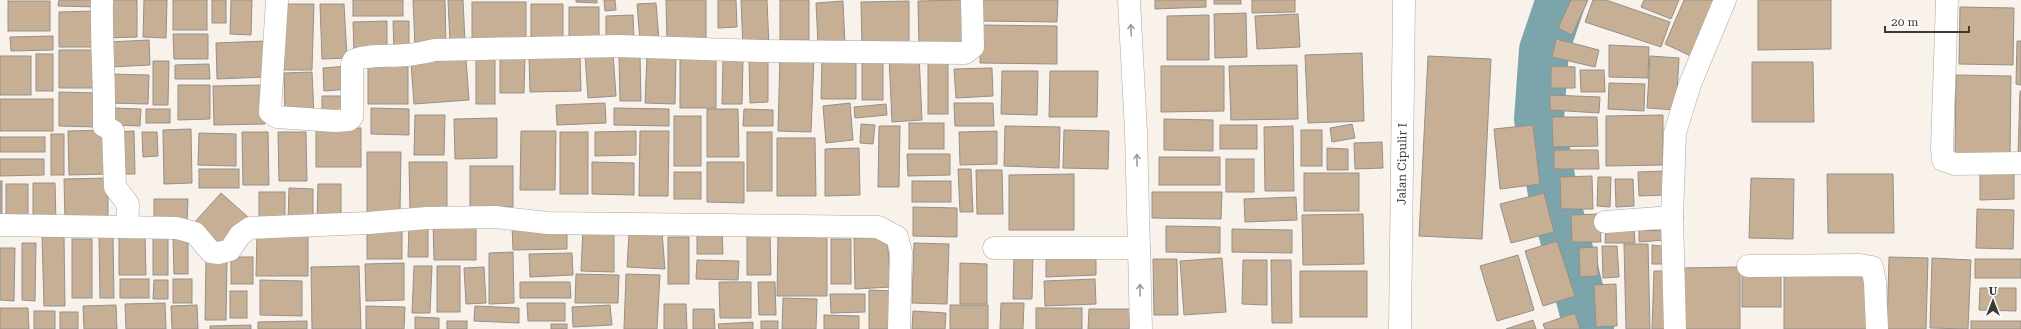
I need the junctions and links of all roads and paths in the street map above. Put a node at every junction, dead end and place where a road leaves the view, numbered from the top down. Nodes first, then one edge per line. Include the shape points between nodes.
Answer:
1 (102, 0) edge
2 (277, 0) edge
3 (972, 0) edge
4 (1129, 0) edge
5 (1404, 0) edge
6 (1725, 0) edge
7 (1947, 0) edge
8 (2021, 163) edge
9 (1672, 217) junction
10 (1605, 222) dead end
11 (0, 225) edge
12 (127, 227) junction
13 (994, 248) dead end
14 (1139, 248) junction
15 (1748, 266) dead end
16 (899, 329) edge
17 (1141, 329) edge
18 (1400, 329) edge
19 (1675, 329) edge
20 (1877, 329) edge

1 - 12 street via 104,126 113,131 115,187 128,204
2 - 3 street via 270,112 277,117 335,121 349,120 352,117 352,64 359,58 408,55 435,50 618,46 761,51 965,53 973,47
14 -> 4 street
5 - 18 street, Jalan Cipulir I
6 - 9 street via 1690,84 1675,133
7 - 8 street via 1943,160 1955,164
9 - 10 street
9 - 19 street
11 - 12 street
12 - 16 street via 177,228 195,233 211,252 219,253 230,250 240,235 250,228 426,218 495,218 548,223 658,226 878,227 897,237 900,252
13 - 14 street
17 -> 14 street
15 - 20 street via 1872,267

